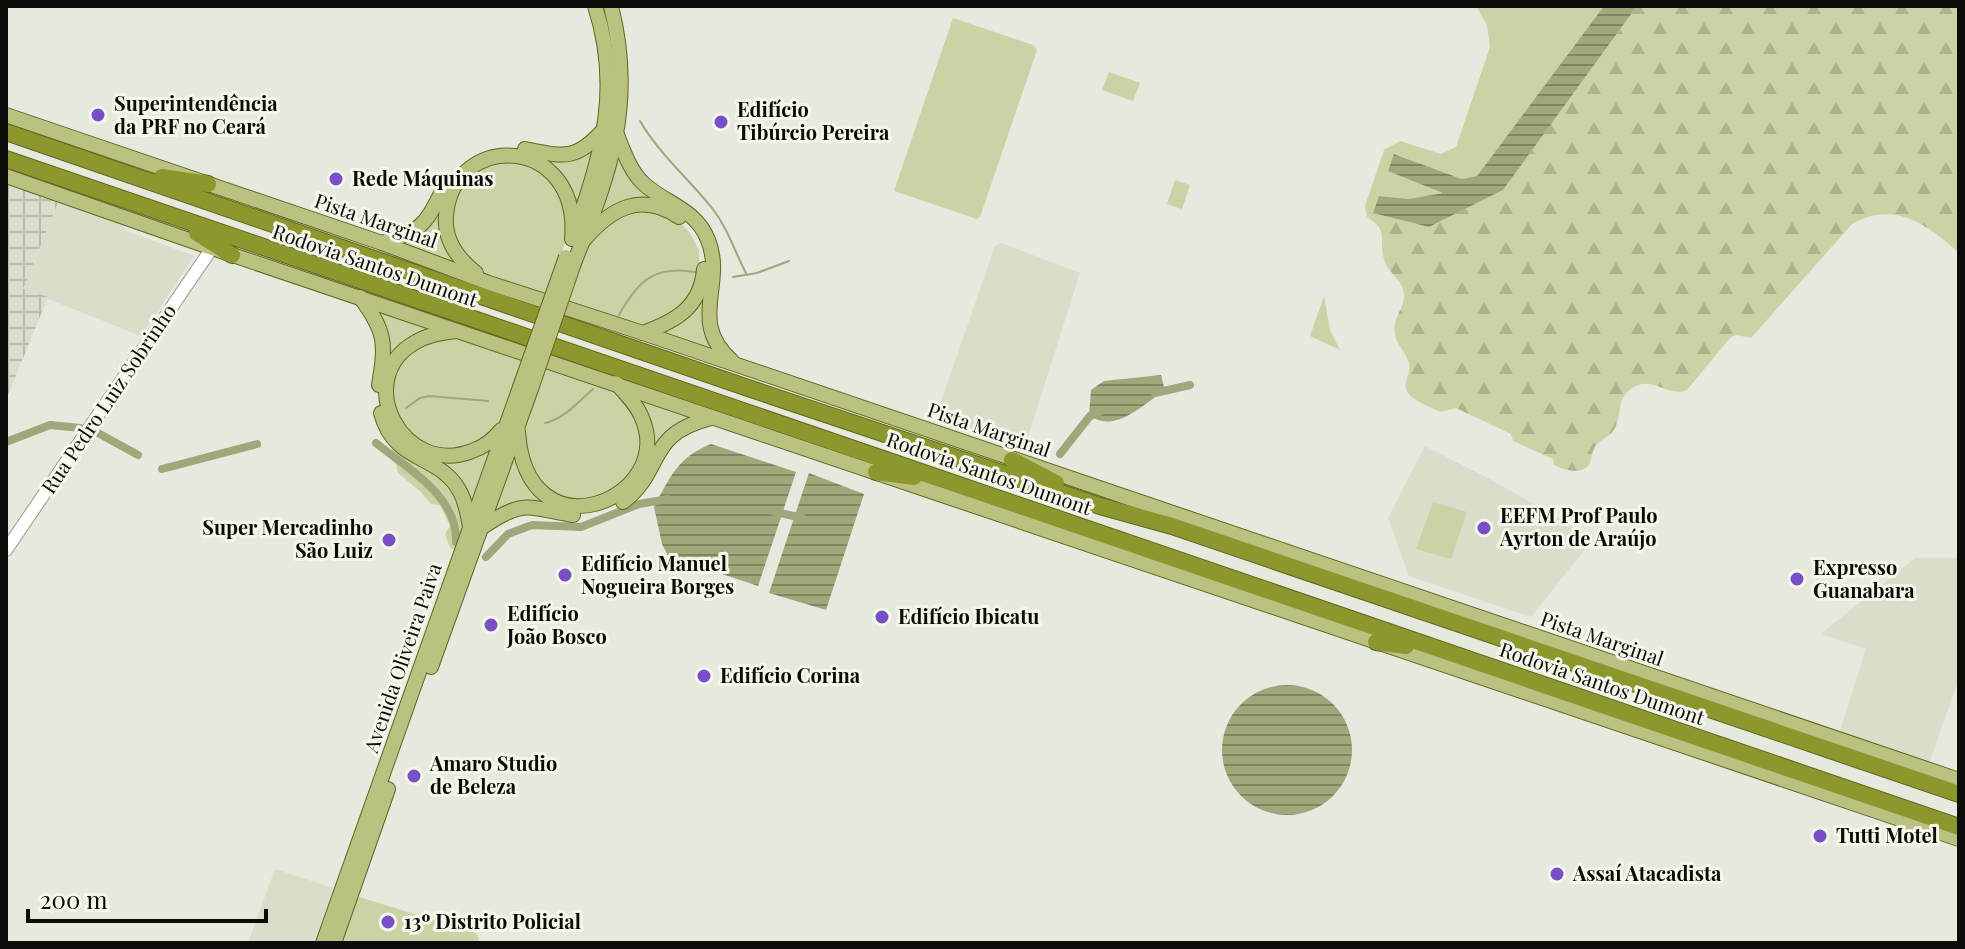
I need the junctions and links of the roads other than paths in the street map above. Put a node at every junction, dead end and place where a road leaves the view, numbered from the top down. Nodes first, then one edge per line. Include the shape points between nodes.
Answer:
1 (595, 6) edge
2 (611, 6) edge
3 (6, 115) edge
4 (611, 131) junction
5 (6, 132) edge
6 (6, 159) edge
7 (122, 170) junction
8 (6, 176) edge
9 (208, 184) junction
10 (180, 220) junction
11 (578, 240) junction
12 (382, 243) junction
13 (212, 248) junction
14 (232, 255) junction
15 (489, 283) junction
16 (360, 297) junction
17 (459, 331) junction
18 (643, 333) junction
19 (739, 367) junction
20 (616, 383) junction
21 (712, 418) junction
22 (514, 421) junction
23 (1012, 460) junction
24 (876, 472) junction
25 (952, 482) junction
26 (1100, 506) junction
27 (476, 527) junction
28 (6, 550) edge
29 (1287, 565) junction
30 (1355, 575) junction
31 (1376, 642) junction
32 (1447, 653) junction
33 (1959, 780) edge
34 (1959, 794) edge
35 (1959, 827) edge
36 (1959, 839) edge
37 (323, 943) edge
38 (334, 943) edge

1 - 4 main road via 606,52
2 - 4 main road via 622,64
3 - 9 main road, Pista Marginal
4 - 11 main road, Avenida Oliveira Paiva via 611,165
4 - 12 main road via 574,154 554,156 506,147 476,155 452,174 424,224
4 - 19 main road via 638,177 689,213 706,234 714,269 710,328 720,350
5 - 7 highway, Rodovia Santos Dumont
6 - 10 highway, Rodovia Santos Dumont
7 - 9 highway
7 - 26 highway, Rodovia Santos Dumont
8 - 13 main road
9 - 12 main road, Pista Marginal
10 - 14 highway
10 - 25 highway, Rodovia Santos Dumont
11 - 15 main road via 568,197 553,172 521,156 482,161 451,191 446,225 456,253
11 - 18 main road via 610,213 638,205 666,209 692,229 704,259 700,290 678,317
11 - 22 main road, Avenida Oliveira Paiva, bridge
12 - 15 main road, Pista Marginal
13 - 14 main road
13 - 28 street, Rua Pedro Luiz Sobrinho
14 - 16 main road
15 - 18 main road, Pista Marginal
16 - 17 main road
16 - 27 main road via 382,330 378,396 387,430 405,450 454,482
17 - 20 main road
17 - 22 main road via 422,338 396,361 387,390 393,422 414,446 444,457 486,444
18 - 19 main road, Pista Marginal
19 - 23 main road, Pista Marginal
20 - 21 main road
20 - 22 main road via 637,409 647,433 638,471 610,500 581,506 544,494 522,463
21 - 24 main road
21 - 27 main road via 674,432 640,486 616,507 583,516 520,507
22 - 27 main road, Avenida Oliveira Paiva
23 - 26 highway
23 - 30 main road, Pista Marginal
24 - 25 highway
24 - 31 main road
25 - 32 highway, Rodovia Santos Dumont
26 - 29 highway, Rodovia Santos Dumont
27 - 37 main road, Avenida Oliveira Paiva
27 - 38 main road, Avenida Oliveira Paiva
29 - 30 highway
29 - 34 highway, Rodovia Santos Dumont
30 - 33 main road, Pista Marginal
31 - 32 highway
31 - 36 main road
32 - 35 highway, Rodovia Santos Dumont

